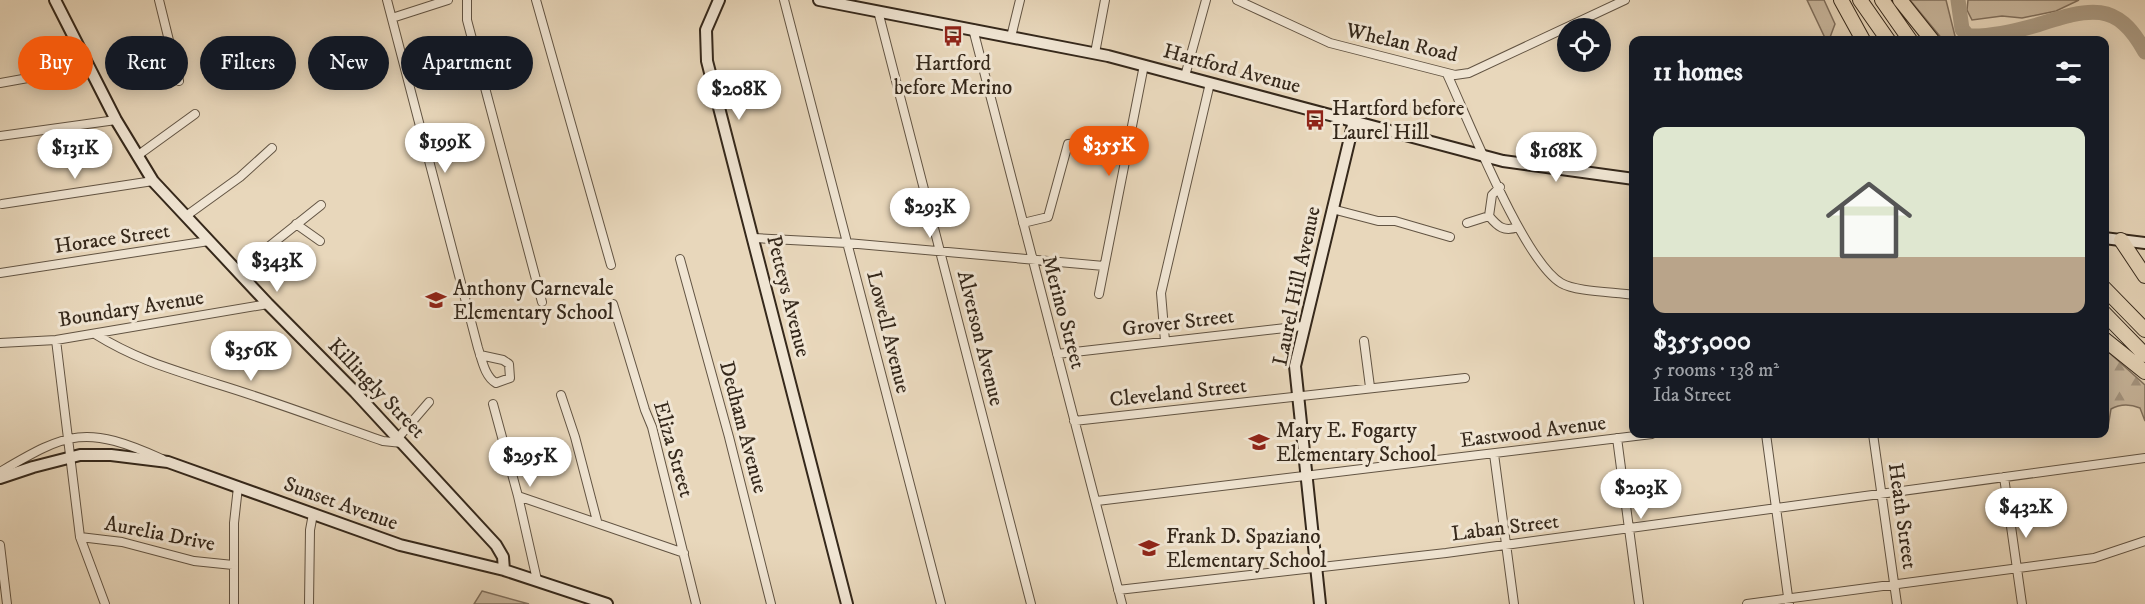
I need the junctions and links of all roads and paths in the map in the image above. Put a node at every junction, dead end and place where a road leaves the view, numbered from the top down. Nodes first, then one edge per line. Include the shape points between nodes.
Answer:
1 (55, 0) edge
2 (159, 0) edge
3 (387, 0) edge
4 (447, 0) edge
5 (467, 0) edge
6 (536, 0) edge
7 (718, 0) edge
8 (784, 0) edge
9 (819, 0) edge
10 (1020, 0) edge
11 (1105, 0) edge
12 (1206, 0) edge
13 (1237, 0) edge
14 (1625, 0) edge
15 (1841, 0) edge
16 (1860, 0) edge
17 (1882, 0) edge
18 (1900, 0) edge
19 (878, 11) junction
20 (392, 18) junction
21 (973, 30) junction
22 (73, 36) edge
23 (168, 36) edge
24 (1861, 36) edge
25 (1885, 36) edge
26 (1907, 36) edge
27 (1929, 36) edge
28 (1011, 37) junction
29 (1095, 53) junction
30 (1144, 65) junction
31 (1447, 74) junction
32 (93, 75) edge
33 (1185, 76) junction
34 (18, 80) edge
35 (0, 83) edge
36 (1210, 83) junction
37 (195, 114) dead end
38 (116, 120) junction
39 (1354, 121) junction
40 (0, 136) edge
41 (272, 148) dead end
42 (1127, 153) junction
43 (137, 156) junction
44 (1485, 156) junction
45 (1629, 177) edge
46 (153, 181) junction
47 (1500, 187) junction
48 (2, 204) dead end
49 (321, 205) dead end
50 (1332, 209) junction
51 (186, 216) junction
52 (1489, 216) junction
53 (1023, 223) junction
54 (296, 224) junction
55 (1467, 224) dead end
56 (1518, 227) junction
57 (1450, 237) dead end
58 (754, 238) junction
59 (2109, 239) edge
60 (2121, 240) junction
61 (208, 241) junction
62 (320, 241) dead end
63 (847, 243) junction
64 (2145, 243) edge
65 (940, 254) junction
66 (680, 259) dead end
67 (1032, 260) junction
68 (611, 266) dead end
69 (1104, 266) junction
70 (238, 271) junction
71 (0, 273) edge
72 (2145, 276) edge
73 (2109, 293) edge
74 (1099, 294) dead end
75 (1629, 294) edge
76 (542, 302) dead end
77 (268, 304) junction
78 (613, 304) dead end
79 (2109, 318) edge
80 (1303, 326) junction
81 (2145, 330) edge
82 (95, 334) junction
83 (56, 340) junction
84 (1165, 341) junction
85 (1364, 341) dead end
86 (2109, 343) edge
87 (0, 344) edge
88 (1057, 354) junction
89 (480, 355) dead end
90 (2145, 355) edge
91 (2145, 372) edge
92 (1465, 378) dead end
93 (1370, 387) junction
94 (561, 395) dead end
95 (1297, 397) junction
96 (429, 402) dead end
97 (493, 404) dead end
98 (1074, 421) junction
99 (1629, 437) edge
100 (65, 438) junction
101 (1617, 438) junction
102 (1767, 438) edge
103 (1874, 438) edge
104 (400, 440) junction
105 (1494, 454) junction
106 (65, 458) junction
107 (2145, 458) edge
108 (168, 462) junction
109 (0, 472) edge
110 (1306, 477) junction
111 (2004, 477) junction
112 (0, 478) edge
113 (237, 487) junction
114 (1882, 494) junction
115 (518, 496) junction
116 (1097, 501) junction
117 (1776, 509) junction
118 (314, 514) junction
119 (597, 521) junction
120 (1629, 528) junction
121 (80, 537) junction
122 (2145, 541) edge
123 (1506, 544) junction
124 (0, 545) edge
125 (684, 554) junction
126 (233, 565) junction
127 (2017, 568) junction
128 (1315, 569) junction
129 (504, 570) junction
130 (537, 580) junction
131 (1895, 584) junction
132 (1118, 590) junction
133 (1789, 601) edge
134 (7, 604) edge
135 (105, 604) edge
136 (234, 604) edge
137 (309, 604) edge
138 (607, 604) edge
139 (696, 604) edge
140 (771, 604) edge
141 (847, 604) edge
142 (940, 604) edge
143 (1031, 604) edge
144 (1122, 604) edge
145 (1320, 604) edge
146 (1514, 604) edge
147 (1639, 604) edge
148 (1747, 604) edge
149 (1897, 604) edge
150 (2022, 604) edge

1 - 22 main road, Killingly Street
2 - 23 street
3 - 20 street
4 - 20 street
5 - 76 street via 467,20
6 - 68 street
7 - 58 main road, Petteys Avenue via 706,30 707,56
8 - 63 street, Lowell Avenue
9 - 19 main road, Hartford Avenue
10 - 28 street
11 - 29 street
12 - 33 street
13 - 31 street, Whelan Road via 1330,43
14 - 31 street, Whelan Road via 1469,73
15 - 24 highway
16 - 25 highway
17 - 26 highway
18 - 27 highway
19 - 21 main road, Hartford Avenue
19 - 65 street, Alverson Avenue
20 - 89 street
21 - 28 main road, Hartford Avenue
21 - 53 street, Merino Street
28 - 29 main road, Hartford Avenue
29 - 30 main road, Hartford Avenue
30 - 33 main road, Hartford Avenue
30 - 42 street
31 - 44 street
32 - 38 main road, Killingly Street
33 - 36 main road, Hartford Avenue
34 - 35 street
36 - 39 main road, Hartford Avenue
36 - 84 street via 1161,293
37 - 43 street
38 - 40 street
38 - 43 main road, Killingly Street
39 - 44 main road, Hartford Avenue
39 - 50 main road, Laurel Hill Avenue
41 - 51 street
42 - 53 street via 1068,144 1048,218
42 - 69 street
43 - 46 main road, Killingly Street
44 - 45 main road, Hartford Avenue via 1518,164
44 - 47 street
46 - 48 street
46 - 51 main road, Killingly Street
47 - 52 street via 1492,195
47 - 56 street
49 - 54 street
50 - 57 street
50 - 80 main road, Laurel Hill Avenue
51 - 61 main road, Killingly Street
52 - 55 street
52 - 56 street via 1498,227
53 - 67 street, Merino Street
54 - 62 street
54 - 70 street
56 - 75 street via 1561,284
58 - 63 street
58 - 141 main road, Petteys Avenue
59 - 60 main road
60 - 64 main road
60 - 72 highway
61 - 70 main road, Killingly Street
61 - 71 street, Horace Street
63 - 65 street
63 - 142 street, Lowell Avenue
65 - 67 street
65 - 143 street, Alverson Avenue
66 - 140 street, Dedham Avenue
67 - 69 street
67 - 88 street, Merino Street
69 - 74 street
70 - 77 main road, Killingly Street
73 - 81 highway
77 - 82 street, Boundary Avenue
77 - 104 main road, Killingly Street
78 - 125 street, Eliza Street via 652,427
79 - 90 highway
80 - 84 street, Grover Street
80 - 95 main road, Laurel Hill Avenue via 1295,366
82 - 83 street, Boundary Avenue
82 - 104 street via 125,353 170,370 383,441
83 - 87 street, Boundary Avenue
83 - 100 street
84 - 88 street, Grover Street
85 - 93 street
86 - 91 highway
88 - 98 street, Merino Street
92 - 93 street, Cleveland Street
93 - 95 street, Cleveland Street
94 - 119 street
95 - 98 street, Cleveland Street
95 - 110 main road, Laurel Hill Avenue
96 - 104 street
97 - 115 street
98 - 116 street, Merino Street
99 - 101 street, Eastwood Avenue
100 - 106 street
100 - 108 street, Sunset Avenue via 111,440
100 - 109 street
101 - 105 street, Eastwood Avenue
101 - 120 street
102 - 117 street
103 - 114 street, Heath Street
104 - 129 main road, Killingly Street via 496,545 503,557
105 - 110 street, Eastwood Avenue
105 - 123 street
106 - 108 main road, Sunset Avenue via 111,455
106 - 112 main road, Sunset Avenue
106 - 121 street
107 - 111 street, Laban Street
108 - 113 main road, Sunset Avenue
110 - 116 street, Eastwood Avenue
110 - 128 main road, Laurel Hill Avenue
111 - 114 street, Laban Street
111 - 127 street
113 - 118 main road, Sunset Avenue
113 - 126 street
114 - 117 street, Laban Street
114 - 131 street, Heath Street
115 - 119 street
115 - 130 street
116 - 132 street, Merino Street
117 - 120 street, Laban Street
117 - 133 street
118 - 129 main road, Sunset Avenue via 435,555
118 - 137 street via 310,530
119 - 125 street
120 - 123 street, Laban Street
120 - 147 street
121 - 126 street, Aurelia Drive via 122,542 194,561
121 - 135 street
122 - 127 street via 2094,558
123 - 128 street, Laban Street
123 - 146 street
124 - 134 street
125 - 139 street, Eliza Street
126 - 136 street
127 - 131 street
127 - 150 street
128 - 132 street, Laban Street
128 - 145 main road, Laurel Hill Avenue
129 - 130 main road
130 - 138 main road
131 - 133 street
131 - 149 street, Heath Street
132 - 144 street, Merino Street
133 - 148 street

